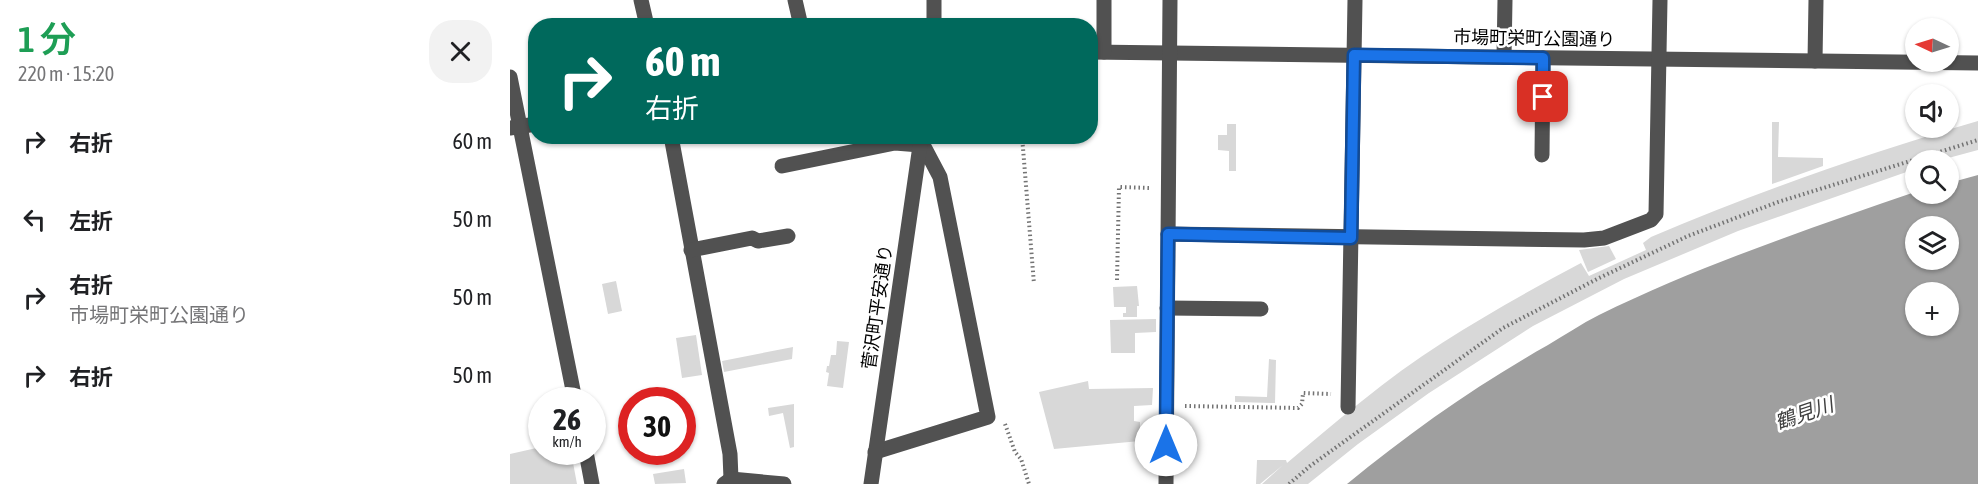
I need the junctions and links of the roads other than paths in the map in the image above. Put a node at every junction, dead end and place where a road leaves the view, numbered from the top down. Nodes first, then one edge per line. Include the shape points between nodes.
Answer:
1 (641, 0) edge
2 (795, 0) edge
3 (934, 0) edge
4 (1104, 0) edge
5 (1170, 0) edge
6 (1355, 0) edge
7 (1505, 0) edge
8 (1660, 0) edge
9 (1816, 0) edge
10 (645, 18) edge
11 (799, 18) edge
12 (934, 18) edge
13 (1098, 45) edge
14 (1098, 52) edge
15 (1170, 53) junction
16 (1354, 55) junction
17 (1504, 57) junction
18 (1543, 58) junction
19 (1659, 59) junction
20 (1815, 61) junction
21 (1978, 63) edge
22 (510, 77) edge
23 (515, 128) edge
24 (671, 144) edge
25 (890, 144) edge
26 (921, 144) edge
27 (922, 144) edge
28 (1542, 155) dead end
29 (782, 166) dead end
30 (1168, 234) junction
31 (788, 236) dead end
32 (1351, 238) junction
33 (691, 250) junction
34 (1167, 308) junction
35 (1261, 309) dead end
36 (572, 387) edge
37 (1348, 401) road end
38 (875, 452) junction
39 (588, 465) edge
40 (728, 482) edge
41 (592, 484) edge
42 (784, 484) edge
43 (871, 484) edge
44 (1166, 484) edge

1 - 10 street
2 - 11 street
3 - 12 street
4 - 13 street
5 - 15 street
6 - 16 street
7 - 17 street
8 - 19 street
9 - 20 street
14 - 15 street, 市場町栄町公園通り
15 - 16 street, 市場町栄町公園通り
15 - 30 street
16 - 17 street, 市場町栄町公園通り
16 - 32 street
17 - 18 street, 市場町栄町公園通り
18 - 19 street, 市場町栄町公園通り
18 - 28 street
19 - 20 street, 市場町栄町公園通り
19 - 32 street via 1656,214 1651,220 1604,238 1584,240
20 - 21 street, 市場町栄町公園通り
22 - 23 street
23 - 36 street
24 - 33 street
25 - 29 street
26 - 38 street, 菅沢町平安通り
27 - 38 street via 939,177 988,417
30 - 32 street
30 - 34 street
31 - 33 street via 758,241 752,238
32 - 37 street
33 - 40 street via 730,454
34 - 35 street
34 - 44 street
38 - 43 street, 菅沢町平安通り
39 - 41 street
40 - 42 street

